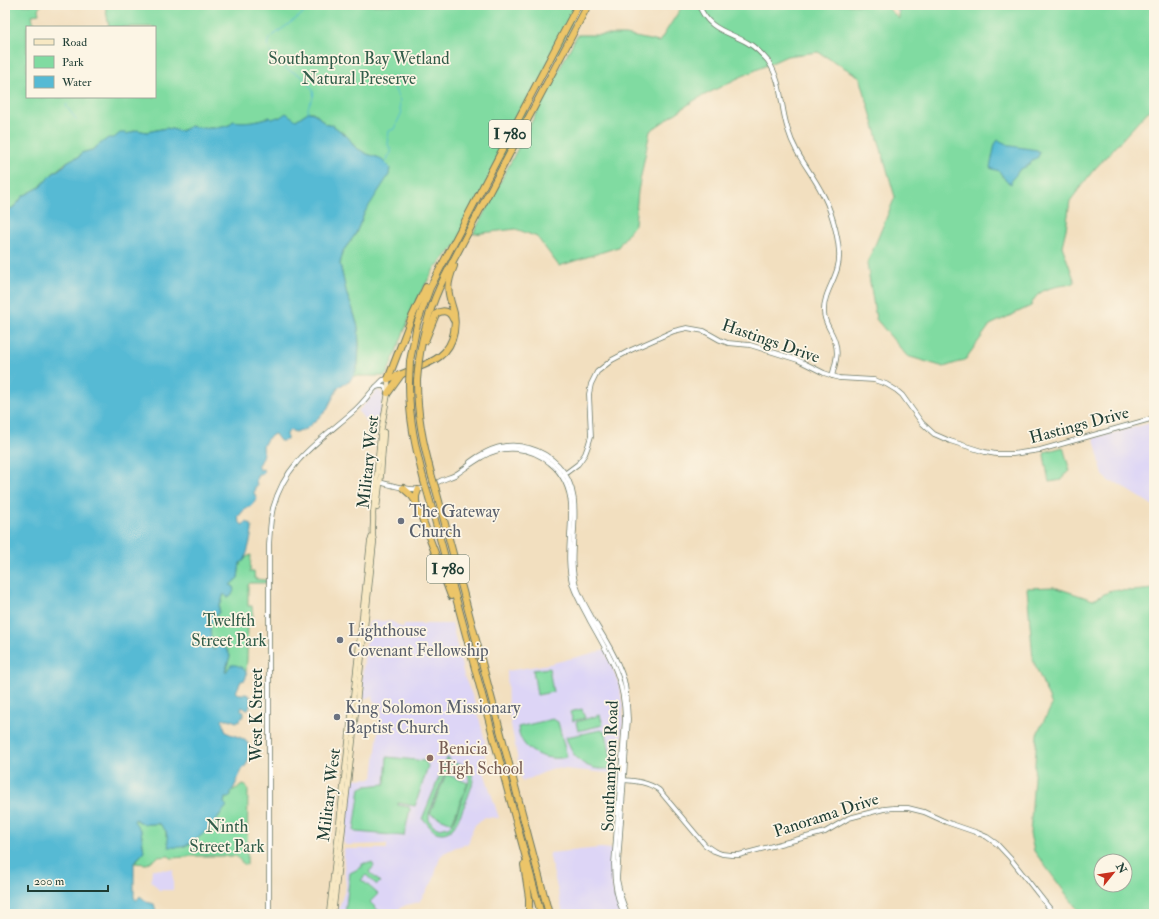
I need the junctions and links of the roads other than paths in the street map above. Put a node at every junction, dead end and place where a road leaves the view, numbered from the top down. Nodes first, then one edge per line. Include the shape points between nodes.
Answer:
1 (588, 5) edge
2 (592, 5) edge
3 (699, 5) edge
4 (577, 6) edge
5 (576, 28) junction
6 (471, 226) junction
7 (445, 259) junction
8 (454, 323) junction
9 (419, 360) junction
10 (401, 374) junction
11 (832, 376) junction
12 (388, 380) junction
13 (374, 388) junction
14 (388, 393) junction
15 (1154, 418) edge
16 (564, 475) junction
17 (378, 482) junction
18 (403, 488) junction
19 (418, 490) junction
20 (416, 502) junction
21 (372, 536) junction
22 (468, 645) junction
23 (622, 780) junction
24 (519, 832) junction
25 (269, 914) edge
26 (329, 914) edge
27 (332, 914) edge
28 (529, 914) edge
29 (540, 914) edge
30 (551, 914) edge
31 (624, 914) edge
32 (627, 914) edge
33 (1054, 914) edge

1 - 5 highway, I 780
2 - 5 highway
3 - 11 street via 714,26 748,43 763,55 771,66 779,84 793,143 830,210 839,259 837,272 824,303 825,318 838,352
4 - 7 highway, I 780
5 - 6 highway, I 780
6 - 8 highway via 448,285
6 - 9 highway, I 780 via 431,306
7 - 12 highway via 422,296
7 - 22 highway, I 780, bridge via 430,288 414,336 408,383 409,405 414,442
8 - 9 highway via 452,316 446,311 436,314
8 - 10 highway via 451,342 444,353 428,364
9 - 30 highway, I 780, bridge via 417,396 420,424 432,477
10 - 12 highway
10 - 14 highway
11 - 15 street, Hastings Drive via 874,380 886,384 902,396 922,423 934,434 996,454 1040,450
11 - 16 street, Hastings Drive via 798,360 750,345 724,342 696,328 678,330 612,360 597,372 589,394 591,436 588,446 578,464
12 - 13 street, West K Street via 382,381
12 - 14 main road, Military West
13 - 14 street via 384,386
13 - 25 street, West K Street via 297,461 283,482 271,516
14 - 17 main road, Military West
16 - 19 street, Southampton Road via 555,462 543,454 524,446 508,446 481,454 452,476
16 - 23 street, Southampton Road via 571,503 572,582 578,599 613,661 625,705
17 - 18 street, Southampton Road
17 - 21 main road, Military West
18 - 19 street, Southampton Road
18 - 20 highway
19 - 20 highway
20 - 22 highway
21 - 26 main road, Military West
21 - 27 main road, Military West via 374,541 366,618
22 - 24 highway, I 780
23 - 31 street, Southampton Road via 614,879
23 - 32 street, Southampton Road via 617,879
23 - 33 street, Panorama Drive via 640,781 659,790 705,845 714,851 731,856 812,836 830,830 849,818 884,809 908,808 924,812 978,833 997,844
24 - 28 highway
24 - 29 highway, I 780

